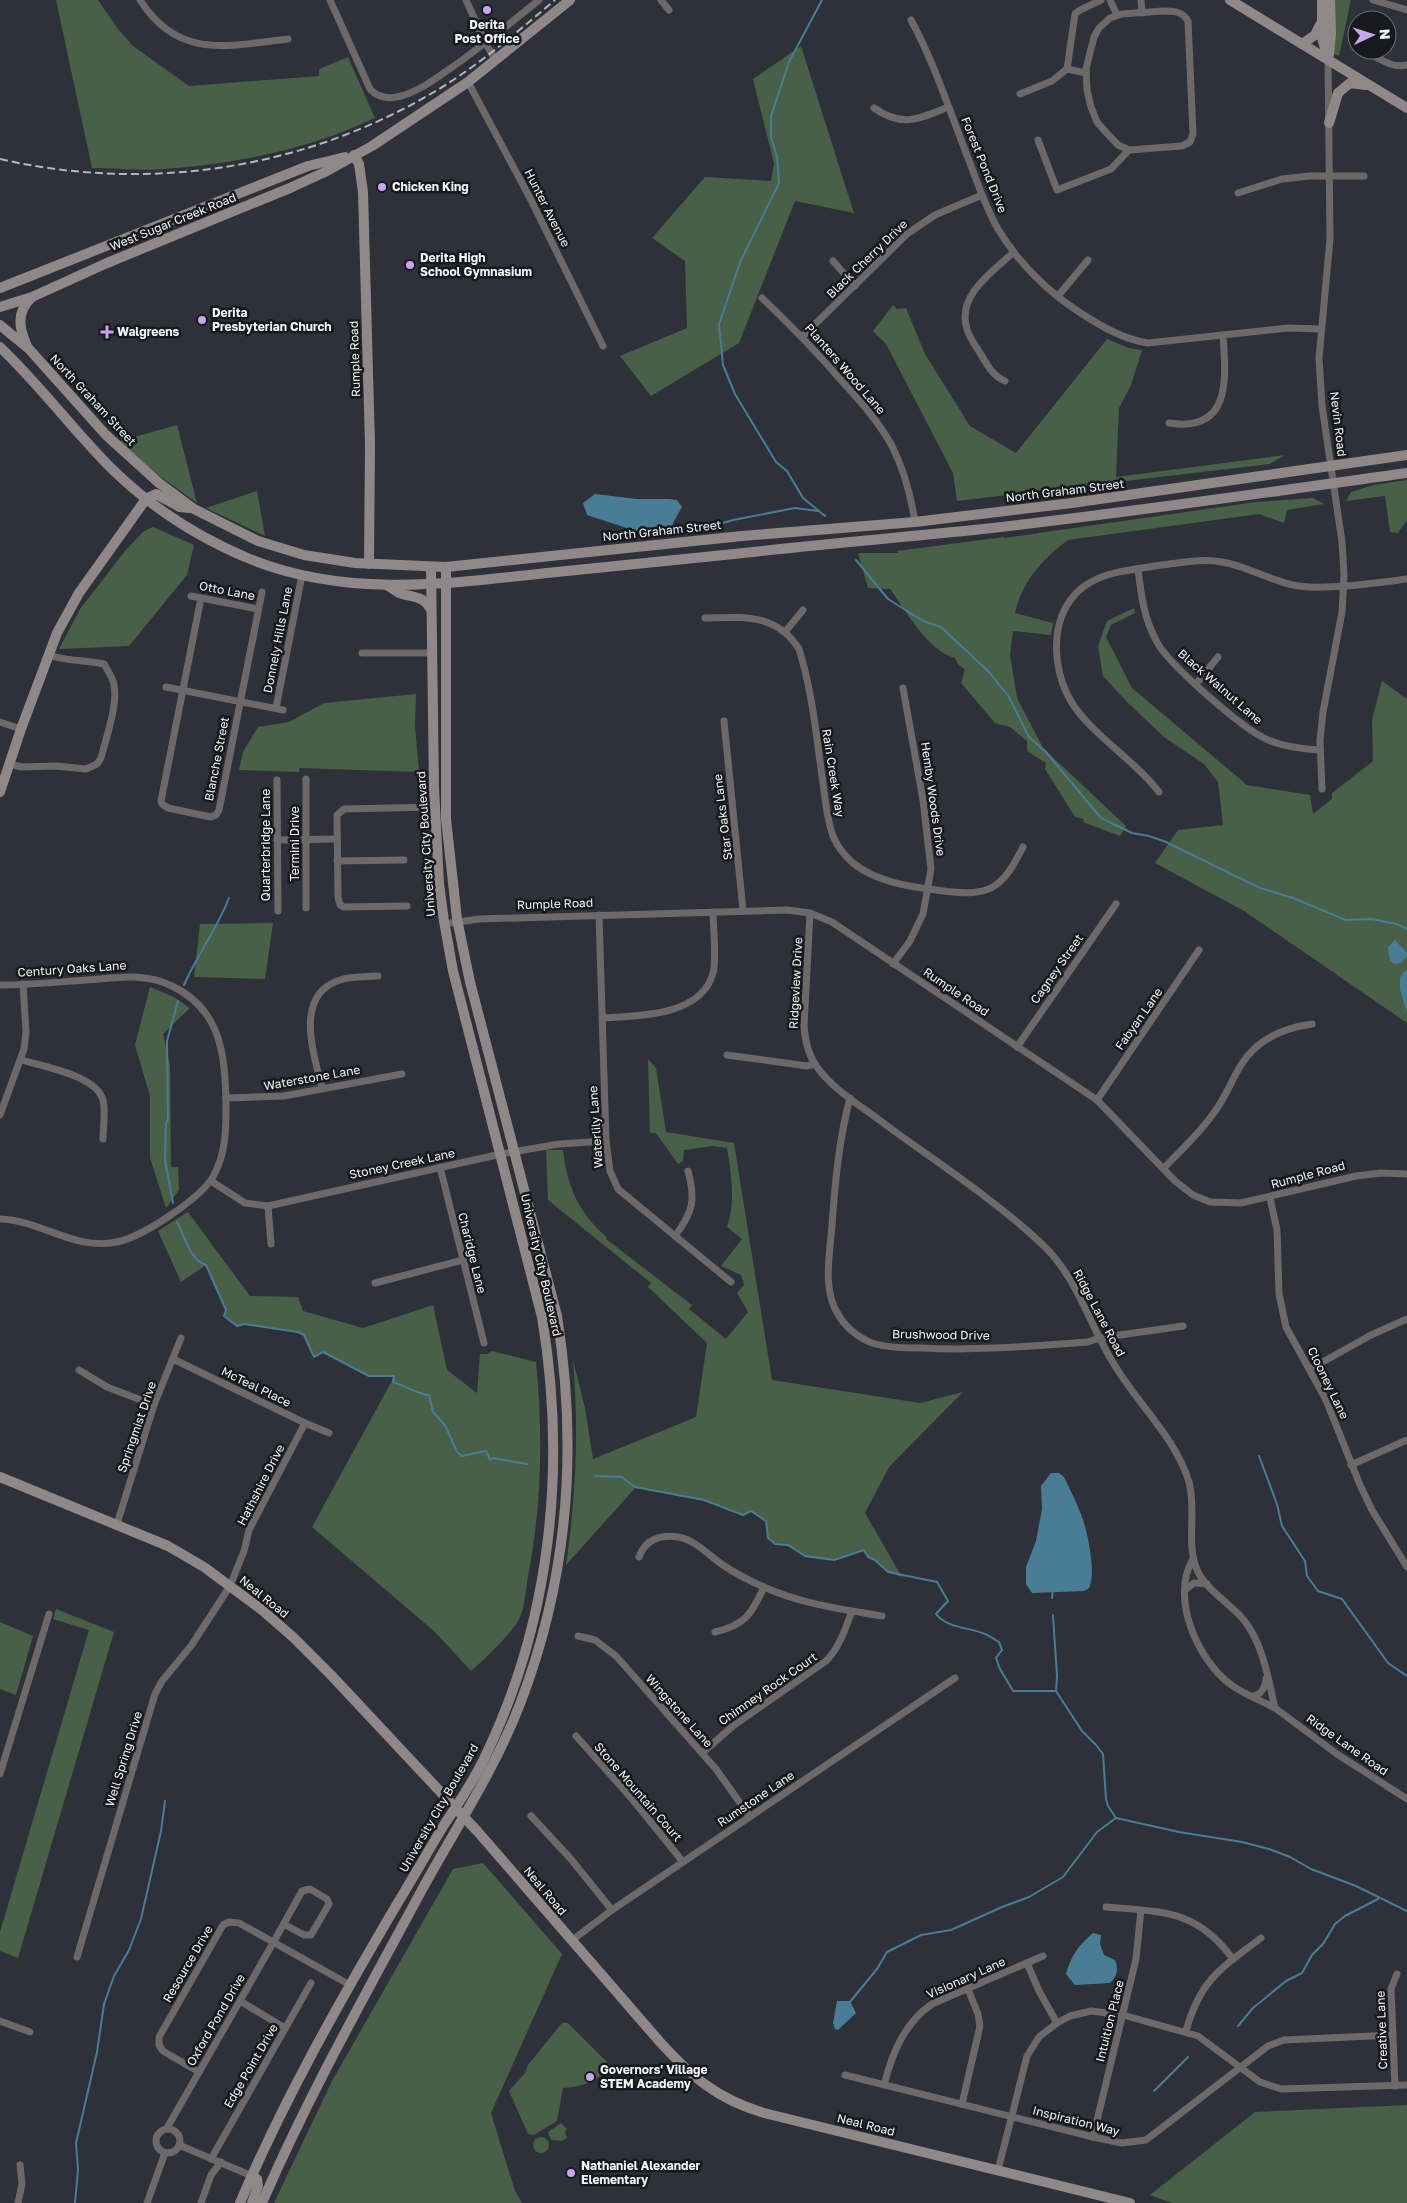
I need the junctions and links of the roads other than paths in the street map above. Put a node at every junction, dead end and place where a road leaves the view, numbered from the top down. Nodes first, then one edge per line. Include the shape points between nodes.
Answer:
1 (140, 0) edge
2 (330, 0) edge
3 (466, 0) edge
4 (539, 0) edge
5 (570, 0) edge
6 (661, 0) edge
7 (1101, 0) edge
8 (1110, 0) edge
9 (1141, 0) edge
10 (1230, 0) edge
11 (1322, 0) edge
12 (1330, 0) edge
13 (1373, 0) edge
14 (669, 10) dead end
15 (1407, 10) edge
16 (1142, 13) junction
17 (1117, 15) junction
18 (1322, 19) junction
19 (910, 20) dead end
20 (288, 39) dead end
21 (486, 44) junction
22 (1302, 44) junction
23 (1328, 59) junction
24 (1380, 60) edge
25 (496, 61) junction
26 (1407, 65) edge
27 (1068, 69) junction
28 (1086, 73) junction
29 (468, 82) junction
30 (1375, 88) junction
31 (1020, 94) dead end
32 (948, 107) junction
33 (1407, 107) edge
34 (874, 108) dead end
35 (1329, 123) junction
36 (1038, 140) dead end
37 (1129, 150) junction
38 (354, 155) junction
39 (1329, 176) junction
40 (1364, 176) dead end
41 (1238, 193) dead end
42 (982, 195) junction
43 (222, 201) junction
44 (187, 230) junction
45 (1014, 252) junction
46 (1088, 260) dead end
47 (833, 261) dead end
48 (855, 286) junction
49 (0, 288) edge
50 (1058, 296) junction
51 (32, 297) junction
52 (762, 298) dead end
53 (0, 307) edge
54 (0, 325) edge
55 (1321, 329) junction
56 (1223, 335) junction
57 (802, 337) junction
58 (604, 346) dead end
59 (0, 347) edge
60 (29, 349) junction
61 (1005, 381) dead end
62 (1170, 422) dead end
63 (1407, 455) edge
64 (1330, 466) junction
65 (1407, 473) edge
66 (1333, 484) junction
67 (146, 499) junction
68 (194, 509) junction
69 (914, 522) junction
70 (369, 564) junction
71 (446, 566) junction
72 (431, 567) junction
73 (1138, 569) junction
74 (302, 575) junction
75 (1407, 579) edge
76 (446, 583) junction
77 (432, 584) junction
78 (1344, 585) junction
79 (388, 586) junction
80 (262, 592) dead end
81 (190, 596) dead end
82 (201, 598) junction
83 (258, 609) junction
84 (802, 610) dead end
85 (432, 611) junction
86 (705, 618) dead end
87 (785, 632) junction
88 (432, 652) junction
89 (362, 653) dead end
90 (48, 655) junction
91 (1218, 657) dead end
92 (1196, 684) junction
93 (166, 687) dead end
94 (903, 688) dead end
95 (183, 690) junction
96 (240, 702) junction
97 (724, 721) dead end
98 (0, 722) edge
99 (21, 728) junction
100 (1319, 750) junction
101 (9, 764) junction
102 (306, 779) dead end
103 (277, 780) dead end
104 (1322, 789) dead end
105 (0, 792) edge
106 (1159, 792) dead end
107 (435, 807) junction
108 (337, 839) junction
109 (276, 840) junction
110 (306, 840) junction
111 (1023, 847) dead end
112 (337, 860) junction
113 (404, 860) dead end
114 (928, 889) junction
115 (1116, 904) dead end
116 (407, 906) dead end
117 (306, 908) dead end
118 (278, 910) dead end
119 (743, 910) junction
120 (713, 912) junction
121 (810, 913) junction
122 (599, 915) junction
123 (457, 922) junction
124 (444, 924) junction
125 (1200, 950) dead end
126 (893, 964) junction
127 (378, 976) dead end
128 (23, 984) junction
129 (0, 985) edge
130 (603, 1018) junction
131 (1312, 1024) dead end
132 (1017, 1047) junction
133 (728, 1055) dead end
134 (22, 1060) junction
135 (815, 1064) junction
136 (402, 1074) dead end
137 (322, 1088) junction
138 (226, 1098) junction
139 (850, 1098) junction
140 (1096, 1100) junction
141 (0, 1115) edge
142 (103, 1139) dead end
143 (606, 1141) junction
144 (514, 1152) junction
145 (501, 1154) junction
146 (440, 1167) junction
147 (1164, 1168) junction
148 (688, 1172) dead end
149 (1407, 1174) edge
150 (211, 1181) junction
151 (1270, 1198) junction
152 (268, 1206) junction
153 (0, 1219) edge
154 (675, 1236) junction
155 (272, 1244) dead end
156 (463, 1260) junction
157 (731, 1282) dead end
158 (375, 1283) dead end
159 (1407, 1319) edge
160 (1183, 1326) dead end
161 (181, 1338) dead end
162 (1099, 1338) junction
163 (484, 1343) dead end
164 (173, 1359) junction
165 (1310, 1369) junction
166 (79, 1370) dead end
167 (154, 1405) junction
168 (305, 1423) junction
169 (329, 1433) dead end
170 (1407, 1440) edge
171 (1351, 1465) junction
172 (0, 1477) edge
173 (117, 1524) junction
174 (639, 1558) dead end
175 (1193, 1559) junction
176 (1407, 1567) edge
177 (1207, 1584) junction
178 (230, 1586) junction
179 (764, 1587) junction
180 (1185, 1590) junction
181 (852, 1611) junction
182 (49, 1614) dead end
183 (882, 1616) dead end
184 (715, 1632) dead end
185 (578, 1636) dead end
186 (1267, 1676) junction
187 (955, 1678) dead end
188 (1253, 1696) junction
189 (1275, 1708) junction
190 (576, 1736) dead end
191 (702, 1753) junction
192 (1, 1765) edge
193 (0, 1774) edge
194 (1407, 1799) edge
195 (455, 1808) junction
196 (531, 1816) dead end
197 (464, 1817) junction
198 (750, 1817) junction
199 (683, 1862) junction
200 (1106, 1908) dead end
201 (612, 1910) junction
202 (1141, 1910) junction
203 (284, 1924) junction
204 (1261, 1938) dead end
205 (571, 1941) junction
206 (273, 1943) junction
207 (1043, 1956) dead end
208 (76, 1957) dead end
209 (1233, 1959) junction
210 (1027, 1963) junction
211 (1397, 1974) dead end
212 (311, 1984) dead end
213 (350, 1985) junction
214 (968, 1989) junction
215 (240, 2001) junction
216 (1123, 2015) junction
217 (0, 2021) edge
218 (1057, 2022) junction
219 (286, 2028) junction
220 (1186, 2031) junction
221 (30, 2032) dead end
222 (1393, 2035) junction
223 (1239, 2068) junction
224 (199, 2072) junction
225 (845, 2075) dead end
226 (884, 2085) junction
227 (1407, 2085) edge
228 (1395, 2086) junction
229 (962, 2104) junction
230 (1010, 2116) junction
231 (167, 2128) junction
232 (1093, 2137) junction
233 (180, 2145) junction
234 (165, 2153) junction
235 (211, 2159) junction
236 (221, 2162) junction
237 (20, 2166) dead end
238 (998, 2170) junction
239 (252, 2176) junction
240 (18, 2203) edge
241 (146, 2203) edge
242 (201, 2203) edge
243 (240, 2203) edge
244 (252, 2203) edge
245 (262, 2203) edge
246 (1130, 2203) edge

1 - 20 street via 167,31 193,43 231,46
2 - 21 street via 374,94 392,98 408,94
3 - 21 street
4 - 21 street
5 - 25 main road, West Sugar Creek Road
6 - 14 street
7 - 27 street via 1075,14
8 - 17 street
9 - 16 street
10 - 22 main road
11 - 18 main road, Nevin Road
12 - 23 main road, Nevin Road
13 - 15 street
16 - 17 street
16 - 37 street via 1173,11 1183,14 1188,20 1194,134 1190,142 1182,146
17 - 28 street via 1104,22 1094,37
18 - 22 main road via 1315,35
18 - 23 main road, Nevin Road via 1322,38
19 - 32 street, Forest Pond Drive
21 - 25 street
22 - 23 main road
23 - 30 main road
23 - 35 street, Nevin Road
24 - 26 street via 1391,66
25 - 29 main road, West Sugar Creek Road
27 - 28 street
27 - 31 street via 1052,81
28 - 37 street via 1087,90 1096,120 1118,145
29 - 38 main road, West Sugar Creek Road
29 - 58 street, Hunter Avenue
30 - 33 main road
30 - 35 main road via 1357,83 1346,85 1334,101
32 - 34 street via 909,120 893,119
32 - 42 street, Forest Pond Drive
35 - 39 street, Nevin Road
36 - 37 street via 1057,190 1111,169
38 - 43 main road, West Sugar Creek Road via 308,166
38 - 44 main road, West Sugar Creek Road via 310,180
38 - 70 main road, Rumple Road via 359,164 363,192 370,444
39 - 40 street
39 - 41 street via 1282,179
39 - 55 street, Nevin Road via 1329,259
42 - 45 street, Forest Pond Drive
42 - 48 street, Black Cherry Drive via 921,224
43 - 44 main road via 217,214
43 - 49 main road, West Sugar Creek Road
44 - 51 main road, West Sugar Creek Road
45 - 50 street, Forest Pond Drive
45 - 61 street via 977,287 965,312 969,334 991,370
46 - 50 street
47 - 48 street
48 - 57 street, Black Cherry Drive
50 - 56 street, Forest Pond Drive via 1097,324 1131,340 1156,342
51 - 53 main road, West Sugar Creek Road
51 - 60 main road via 22,311 20,322
52 - 57 street, Planters Wood Lane
54 - 60 main road, North Graham Street
55 - 56 street, Forest Pond Drive via 1288,328
55 - 64 street, Nevin Road via 1320,380
56 - 62 street via 1226,379 1218,405 1207,417 1194,423
57 - 69 street, Planters Wood Lane via 884,432 906,482
59 - 67 main road via 108,464
60 - 68 main road, North Graham Street via 106,436
63 - 64 main road, North Graham Street
64 - 66 street, Nevin Road
64 - 69 main road, North Graham Street
65 - 66 main road
66 - 76 main road via 977,529
66 - 78 street, Nevin Road via 1344,560
67 - 68 main road via 156,494 180,507
67 - 74 main road via 224,548
67 - 90 main road via 78,593
68 - 70 main road, North Graham Street via 234,531 284,550 326,560
69 - 71 main road, North Graham Street
70 - 72 main road, North Graham Street
71 - 72 main road, North Graham Street
71 - 76 main road, University City Boulevard
72 - 77 main road, University City Boulevard
73 - 78 street via 1212,561 1233,564 1289,585
73 - 92 street, Black Walnut Lane via 1143,608 1157,644
73 - 106 street via 1109,573 1075,595 1059,626 1058,660 1065,690 1078,711
74 - 79 main road via 350,584
74 - 96 street, Donnely Hills Lane via 279,709
75 - 78 street
76 - 77 main road
76 - 123 main road, University City Boulevard via 446,819
77 - 79 main road
77 - 85 main road, University City Boulevard
78 - 100 street, Nevin Road
79 - 85 main road via 399,593 422,598
80 - 83 street, Blanche Street
81 - 82 street, Otto Lane
82 - 83 street, Otto Lane
82 - 95 street, Blanche Street
83 - 96 street, Blanche Street
84 - 87 street
85 - 88 main road, University City Boulevard
86 - 87 street, Rain Creek Way via 759,619 775,624
87 - 114 street, Rain Creek Way via 799,649 803,662 829,822 839,847 854,864 870,874
88 - 89 street
88 - 107 main road, University City Boulevard
90 - 99 main road
90 - 101 street via 104,664 112,678 114,698 101,758 86,769
91 - 92 street
92 - 100 street, Black Walnut Lane via 1260,736 1296,749
93 - 95 street
94 - 114 street, Hemby Woods Drive via 931,857
95 - 96 street
95 - 96 street, Blanche Street via 161,801 168,808 211,817 216,815
97 - 119 street, Star Oaks Lane
98 - 99 street
99 - 101 main road
100 - 104 street, Nevin Road
101 - 105 main road
102 - 110 street, Termini Drive
103 - 109 street, Quarterbridge Lane
107 - 108 street via 344,809 337,815
107 - 124 main road, University City Boulevard
108 - 110 street
108 - 112 street
109 - 110 street
109 - 118 street, Quarterbridge Lane
110 - 117 street, Termini Drive
111 - 114 street, Rain Creek Way via 1003,879 986,891 968,894
112 - 113 street
112 - 116 street via 340,905
114 - 126 street, Hemby Woods Drive via 923,914 910,941
115 - 132 street, Cagney Street
119 - 120 street, Rumple Road
119 - 121 street, Rumple Road
120 - 122 street, Rumple Road
120 - 130 street via 714,972 708,986 694,1000 651,1015
121 - 126 street, Rumple Road via 832,922
121 - 135 street, Ridgeview Drive via 804,1026 806,1044
122 - 123 street, Rumple Road
122 - 130 street, Waterlily Lane
123 - 124 street, Rumple Road
123 - 144 main road, University City Boulevard
124 - 145 main road, University City Boulevard via 453,971
125 - 140 street, Fabyan Lane
126 - 132 street, Rumple Road
127 - 137 street via 334,982 316,1000 310,1015 310,1028
128 - 129 street, Century Oaks Lane
128 - 134 street via 26,1032
128 - 138 street, Century Oaks Lane via 134,976 160,981 182,992 202,1010 217,1034 224,1060
130 - 143 street, Waterlily Lane
131 - 147 street via 1279,1033 1248,1055 1210,1118
132 - 140 street, Rumple Road
133 - 135 street via 807,1066
134 - 141 street
134 - 142 street via 93,1085 103,1100
135 - 139 street, Ridgeview Drive
136 - 137 street, Waterstone Lane
137 - 138 street, Waterstone Lane via 270,1098
138 - 150 street, Century Oaks Lane via 225,1144
139 - 162 street, Ridge Lane Road via 1044,1246 1068,1277
139 - 162 street, Brushwood Drive via 839,1157 829,1256 832,1300 837,1314 847,1326 873,1343 898,1347 1020,1347 1088,1342
140 - 147 street, Rumple Road
143 - 144 street, Stoney Creek Lane via 559,1144
143 - 154 street, Waterlily Lane via 610,1171 618,1189
144 - 145 street, Stoney Creek Lane
144 - 197 main road, University City Boulevard via 549,1283 561,1342 568,1414 566,1498 556,1578 533,1666 502,1745
145 - 146 street, Stoney Creek Lane
145 - 195 main road, University City Boulevard via 547,1345 554,1414 553,1505 543,1582 518,1673 483,1761
146 - 152 street, Stoney Creek Lane
146 - 156 street, Charidge Lane
147 - 151 street, Rumple Road via 1184,1189 1210,1202 1241,1204
148 - 154 street via 693,1188 692,1208
149 - 151 street, Rumple Road via 1356,1176
150 - 152 street, Stoney Creek Lane via 245,1203
150 - 153 street, Century Oaks Lane via 186,1205 134,1236 116,1242 82,1243 24,1222
151 - 165 street, Clooney Lane via 1277,1230 1283,1317
152 - 155 street
154 - 157 street, Waterlily Lane
156 - 158 street
156 - 163 street, Charidge Lane
159 - 165 street
160 - 162 street, Brushwood Drive
161 - 164 street, Springmist Drive
162 - 175 street, Ridge Lane Road via 1184,1470 1192,1497
164 - 167 street, Springmist Drive
164 - 168 street, McTeal Place
165 - 171 street, Clooney Lane via 1326,1400
166 - 167 street via 107,1387
167 - 173 street, Springmist Drive
168 - 169 street, McTeal Place
168 - 178 street, Hathshire Drive via 249,1530
170 - 171 street
171 - 176 street, Clooney Lane via 1372,1510
172 - 173 main road, Neal Road
173 - 178 main road, Neal Road via 181,1553
174 - 179 street via 641,1550 652,1540 677,1537 693,1543 724,1566
175 - 177 street, Ridge Lane Road
175 - 180 street, Ridge Lane Road via 1188,1566
177 - 180 street via 1194,1583
177 - 186 street, Ridge Lane Road via 1250,1628 1264,1660
178 - 195 main road, Neal Road via 293,1637
178 - 208 street, Well Spring Drive via 155,1694
179 - 181 street via 796,1600
179 - 184 street via 755,1608 743,1621
180 - 188 street, Ridge Lane Road via 1186,1610 1197,1645 1230,1684
181 - 183 street
181 - 191 street, Chimney Rock Court via 834,1654 733,1726
182 - 192 street
185 - 191 street, Wingstone Lane via 595,1640 608,1648
186 - 188 street via 1261,1693
186 - 189 street, Ridge Lane Road
187 - 198 street, Rumstone Lane
188 - 189 street, Ridge Lane Road
189 - 194 street, Ridge Lane Road via 1343,1758
190 - 199 street, Stone Mountain Court
191 - 198 street, Wingstone Lane
192 - 193 street
195 - 197 main road, Neal Road
195 - 213 main road, University City Boulevard
196 - 201 street
197 - 205 main road, Neal Road
197 - 245 main road, University City Boulevard via 336,2046
198 - 199 street, Rumstone Lane
199 - 201 street, Rumstone Lane
200 - 202 street
201 - 205 street, Rumstone Lane
202 - 209 street via 1178,1915 1212,1934
202 - 216 street, Intuition Place via 1136,1959
203 - 203 street, Oxford Pond Drive via 304,1935 311,1935 329,1904 327,1899 305,1889
203 - 206 street, Oxford Pond Drive
204 - 209 street
205 - 238 main road, Neal Road via 680,2063 724,2098 772,2115
206 - 213 street, Resource Drive
206 - 215 street, Oxford Pond Drive
206 - 224 street, Resource Drive via 239,1923 229,1922 220,1928 159,2037 163,2051
207 - 210 street, Visionary Lane
209 - 220 street via 1205,1986 1196,2000
210 - 214 street, Visionary Lane
210 - 218 street
211 - 222 street, Creative Lane via 1391,1988
212 - 219 street, Edge Point Drive
213 - 239 main road, University City Boulevard via 295,2086
214 - 226 street, Visionary Lane via 923,2010 897,2044
214 - 229 street via 980,2026
215 - 219 street
215 - 224 street, Oxford Pond Drive
216 - 218 street via 1091,2012
216 - 220 street
216 - 232 street, Intuition Place
217 - 221 street
218 - 230 street via 1039,2037 1027,2056
219 - 235 street, Edge Point Drive
220 - 223 street via 1210,2043
222 - 223 street, Inspiration Way via 1284,2040 1268,2046
222 - 228 street, Creative Lane
223 - 228 street via 1260,2082 1281,2089
223 - 232 street, Inspiration Way via 1146,2140 1122,2144
224 - 231 street, Oxford Pond Drive
225 - 226 street, Inspiration Way
226 - 229 street, Inspiration Way
227 - 228 street
229 - 230 street, Inspiration Way
230 - 232 street, Inspiration Way
230 - 238 street
231 - 233 street via 179,2135
231 - 234 street, Oxford Pond Drive via 158,2133 156,2141 158,2148
233 - 234 street via 173,2152
233 - 235 street
234 - 241 street
235 - 236 street
236 - 239 street
236 - 242 street via 211,2175
237 - 240 street via 22,2184
238 - 246 main road, Neal Road
239 - 243 main road, University City Boulevard
239 - 244 main road via 258,2184

